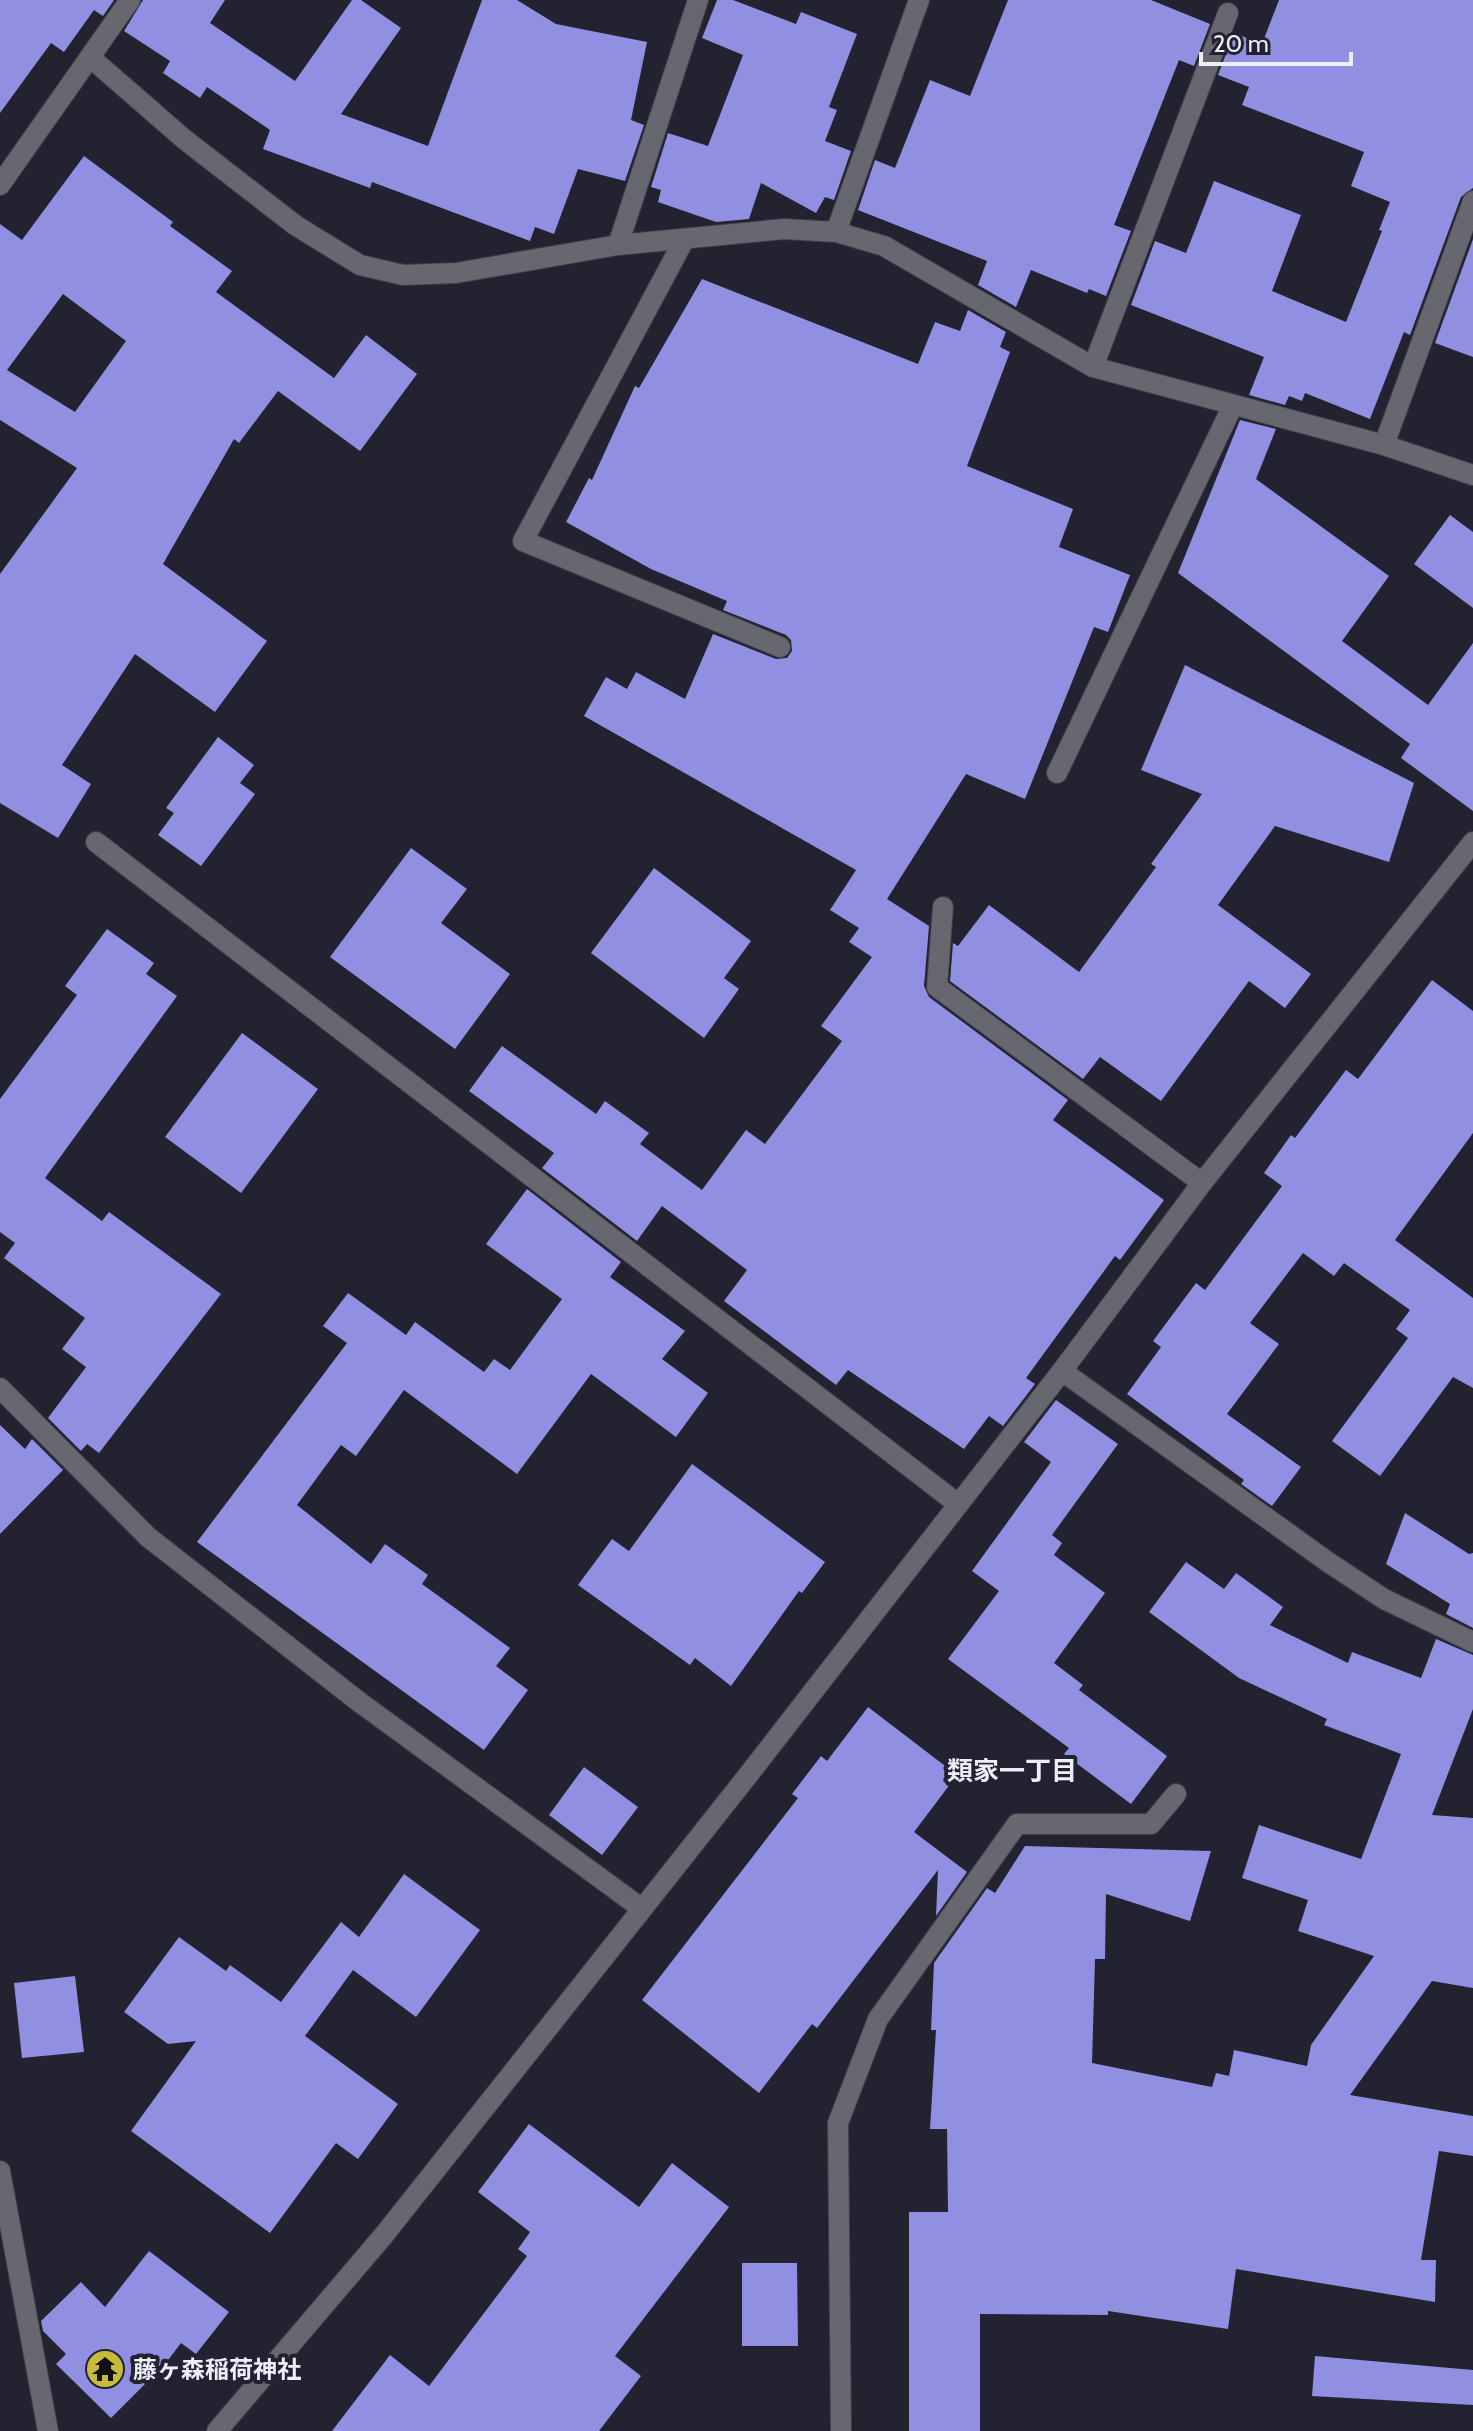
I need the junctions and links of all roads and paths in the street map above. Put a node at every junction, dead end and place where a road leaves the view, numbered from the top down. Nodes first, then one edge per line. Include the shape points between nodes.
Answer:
1 (130, 0) edge
2 (698, 0) edge
3 (919, 0) edge
4 (1228, 13) dead end
5 (91, 58) junction
6 (0, 185) edge
7 (1473, 201) edge
8 (836, 232) junction
9 (684, 240) junction
10 (618, 245) junction
11 (1093, 367) junction
12 (1233, 405) junction
13 (1384, 445) junction
14 (1473, 475) edge
15 (780, 647) dead end
16 (1057, 773) dead end
17 (96, 842) dead end
18 (1473, 842) edge
19 (943, 907) dead end
20 (1202, 1183) junction
21 (1062, 1371) junction
22 (0, 1388) edge
23 (958, 1504) junction
24 (1473, 1642) edge
25 (1176, 1794) dead end
26 (641, 1908) junction
27 (0, 2171) edge
28 (48, 2431) edge
29 (217, 2431) edge
30 (841, 2431) edge

1 - 5 street
2 - 10 street
3 - 8 street
4 - 11 street
5 - 6 street
5 - 10 street via 295,225 360,265 403,275 456,273
7 - 13 street
8 - 9 street via 784,229
8 - 11 street via 884,246
9 - 10 street
9 - 15 street via 523,541
11 - 12 street
12 - 13 street
12 - 16 street
13 - 14 street
17 - 23 street
18 - 20 street
19 - 20 street via 937,987
20 - 21 street
21 - 23 street
21 - 24 street via 1384,1599
22 - 26 street via 148,1537 358,1701
23 - 26 street
25 - 30 street via 1151,1824 1017,1824 878,2019 838,2123
26 - 29 street via 384,2235
27 - 28 street

